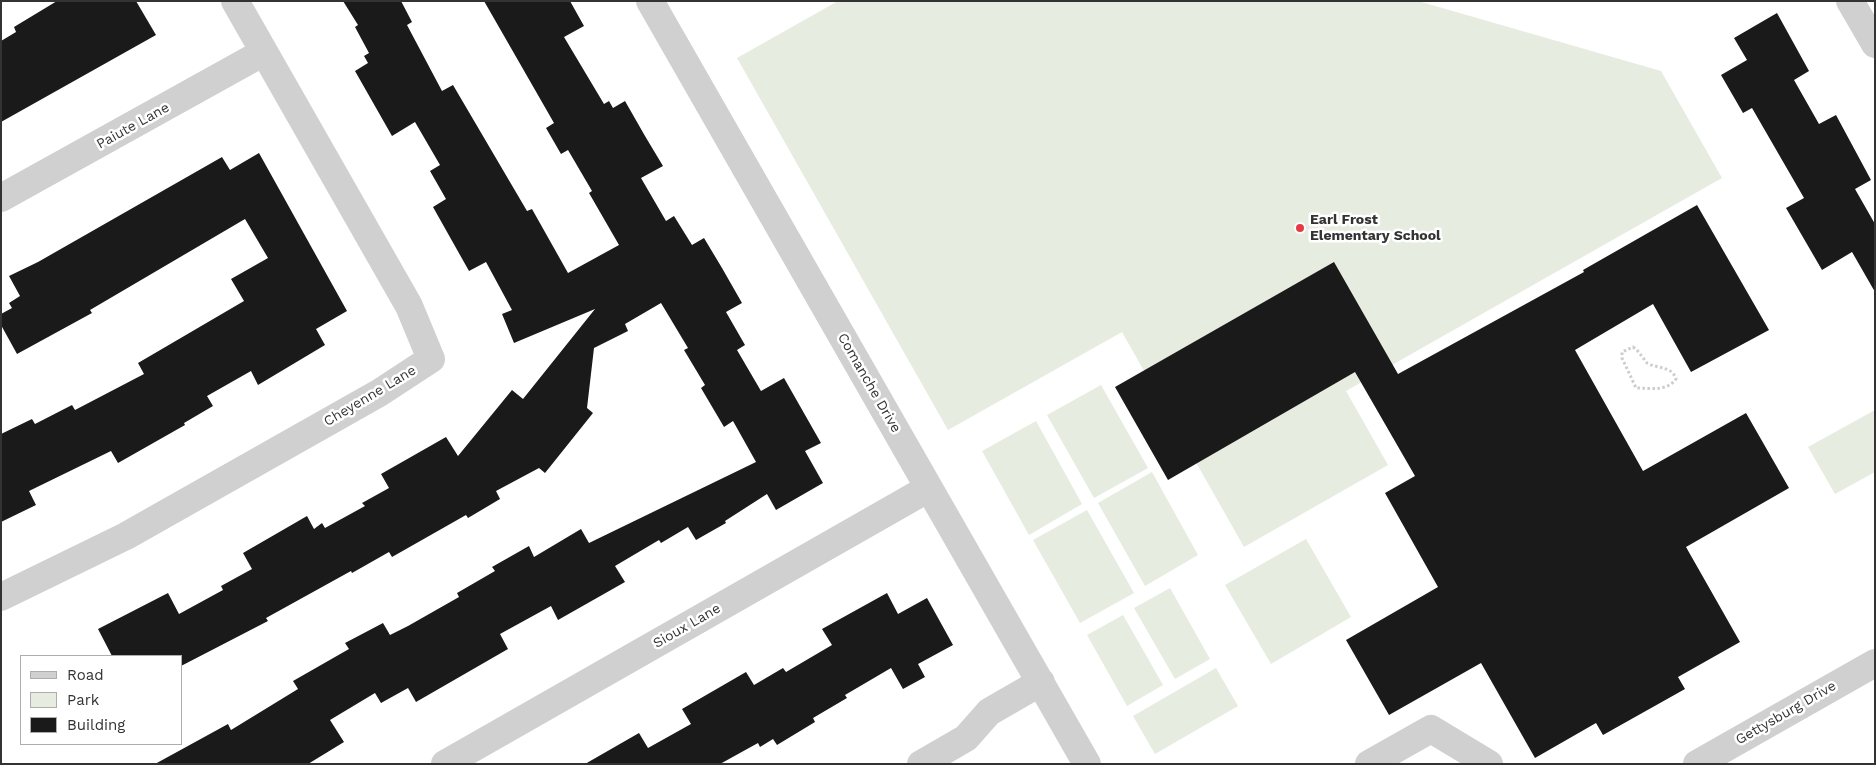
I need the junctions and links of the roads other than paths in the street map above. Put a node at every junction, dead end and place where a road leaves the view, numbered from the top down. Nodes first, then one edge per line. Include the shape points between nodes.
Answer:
1 (235, 1) edge
2 (650, 1) edge
3 (1850, 1) edge
4 (1875, 44) edge
5 (264, 52) junction
6 (1, 198) edge
7 (929, 488) junction
8 (1, 597) edge
9 (1875, 663) edge
10 (1041, 682) junction
11 (445, 764) edge
12 (921, 764) edge
13 (1087, 764) edge
14 (1369, 764) edge
15 (1490, 764) edge
16 (1697, 764) edge

1 - 5 street, Cheyenne Lane
2 - 7 street, Comanche Drive
3 - 4 street
5 - 6 street, Paiute Lane
5 - 8 street, Cheyenne Lane via 409,306 431,359 379,393 126,536
7 - 10 street, Comanche Drive
7 - 11 street, Sioux Lane
9 - 16 street, Gettysburg Drive
10 - 12 street via 989,712 966,738
10 - 13 street, Comanche Drive
14 - 15 street via 1431,729

